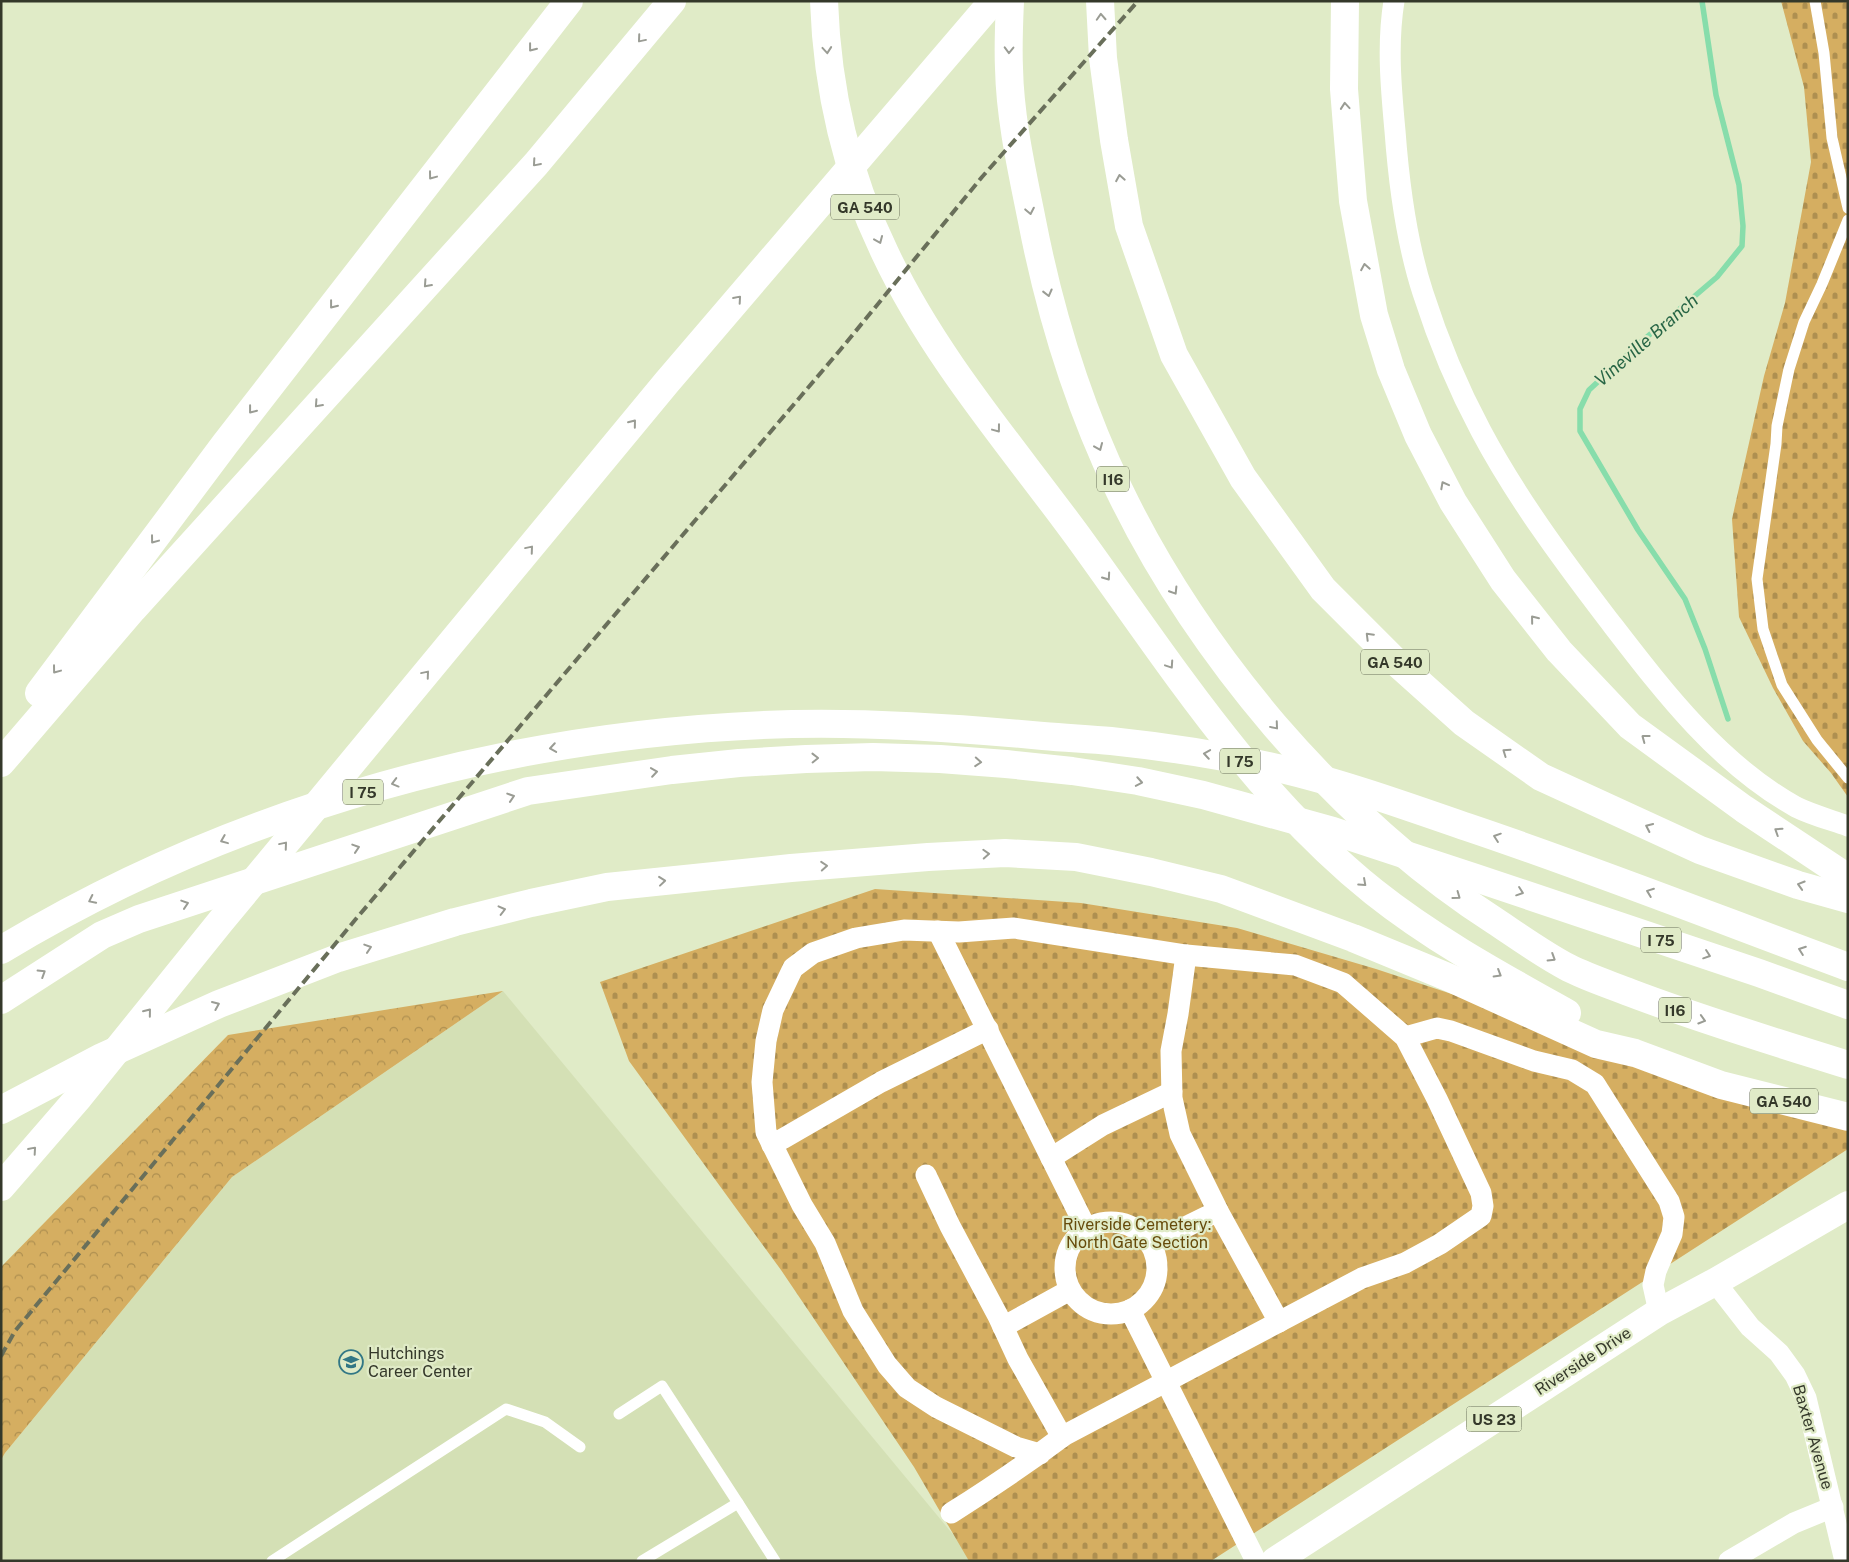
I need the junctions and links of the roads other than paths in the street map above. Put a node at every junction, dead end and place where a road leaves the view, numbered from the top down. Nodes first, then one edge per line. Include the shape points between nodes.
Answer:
1 (569, 1) edge
2 (672, 1) edge
3 (824, 1) edge
4 (993, 1) edge
5 (1010, 1) edge
6 (1100, 1) edge
7 (1345, 1) edge
8 (1394, 1) edge
9 (1815, 1) edge
10 (1848, 208) edge
11 (1848, 220) edge
12 (1, 745) edge
13 (1, 762) edge
14 (1848, 778) edge
15 (1848, 826) edge
16 (1848, 878) edge
17 (1848, 899) edge
18 (938, 930) junction
19 (1, 950) edge
20 (1186, 955) junction
21 (1848, 967) edge
22 (1, 1000) edge
23 (1848, 1005) edge
24 (988, 1029) junction
25 (1405, 1036) junction
26 (1635, 1054) junction
27 (1848, 1065) edge
28 (1172, 1092) junction
29 (1, 1110) edge
30 (1848, 1117) edge
31 (772, 1145) junction
32 (1052, 1158) junction
33 (926, 1175) dead end
34 (1, 1187) edge
35 (1848, 1205) edge
36 (1218, 1210) junction
37 (1086, 1228) junction
38 (1151, 1244) junction
39 (1715, 1282) junction
40 (1070, 1290) junction
41 (1130, 1310) junction
42 (1659, 1312) junction
43 (1280, 1322) junction
44 (1003, 1327) junction
45 (1165, 1382) junction
46 (619, 1414) dead end
47 (1062, 1437) junction
48 (580, 1447) dead end
49 (1040, 1454) junction
50 (1837, 1501) edge
51 (738, 1503) junction
52 (951, 1513) dead end
53 (272, 1561) edge
54 (642, 1561) edge
55 (775, 1561) edge
56 (1256, 1561) edge
57 (1275, 1561) edge
58 (1729, 1561) edge
59 (1845, 1561) edge

1 -> 12 main road via 225,444
2 -> 13 main road via 536,164 133,609
3 -> 26 main road, GA 540 via 828,61 845,145 868,214 902,287 967,390 1079,537 1188,692 1245,763 1308,833 1374,892 1501,976
34 -> 4 main road via 79,1097 667,382
5 -> 27 main road, I16 via 1008,69 1013,114 1037,245 1060,338 1085,412 1132,519 1161,570 1243,689 1360,817 1428,875 1570,969 1690,1016
17 -> 6 main road, GA 540 via 1700,850 1541,777 1464,723 1397,663 1323,589 1244,478 1174,355 1129,226 1103,58
16 -> 7 main road via 1744,809 1630,726 1559,651 1508,587 1453,502 1418,435 1391,370 1374,315 1352,192 1344,88
8 - 15 street via 1391,87 1406,222 1423,292 1460,389 1482,433 1505,473 1574,574 1650,673 1699,730 1752,779 1798,808
9 - 10 lane via 1824,53 1832,138
11 - 14 lane via 1804,322 1789,369 1777,426 1757,579 1763,629 1782,685
18 - 20 street via 959,932 1014,928
18 - 24 street
18 - 31 street via 904,930 856,938 813,953 793,968 773,1010 766,1041 762,1082 766,1132
21 -> 19 main road, I 75 via 1601,874 1446,820 1282,769 1165,747 1106,740 856,723 728,727 601,740 496,758 391,783 326,803 198,851 135,878
20 - 25 street via 1295,965 1343,983
20 - 28 street via 1171,1051
22 -> 23 main road, I 75 via 102,935 139,919 528,791 739,762 873,757 940,759 1072,771 1203,795 1333,831
24 - 31 street via 881,1082
24 - 32 street
25 - 42 street via 1444,1029 1534,1061 1572,1070 1595,1084 1669,1201 1674,1217 1672,1234 1652,1285
25 - 43 street via 1481,1192 1481,1216 1405,1263 1362,1278
29 -> 26 main road via 219,1004 338,958 455,922 607,887 928,857 1005,853 1076,857 1229,892 1450,978 1596,1044
26 - 30 main road, GA 540 via 1721,1085
28 - 32 street via 1103,1125
28 - 36 street via 1180,1134
31 - 49 street via 825,1243 853,1312 874,1347 907,1388 959,1419 1016,1447
32 - 37 street
33 - 44 street
35 - 39 main road, Riverside Drive / US 23
36 - 38 street
36 - 43 street
37 - 38 street via 1100,1222 1115,1221 1142,1233
37 - 40 street via 1068,1249 1064,1263
38 - 41 street via 1157,1274 1143,1301
39 - 42 main road, Riverside Drive / US 23
39 - 50 street, Baxter Avenue via 1750,1328 1779,1353 1795,1375 1806,1398
40 - 41 street via 1078,1301 1096,1312 1117,1314
40 - 44 street
41 - 45 street
42 - 57 main road, Riverside Drive / US 23
43 - 45 street
44 - 47 street
45 - 47 street
45 - 56 street
46 - 51 lane via 662,1386
47 - 49 street
48 - 53 lane via 545,1422 506,1409
49 - 52 street
50 - 58 street
50 - 59 street, Baxter Avenue
51 - 54 lane
51 - 55 lane

